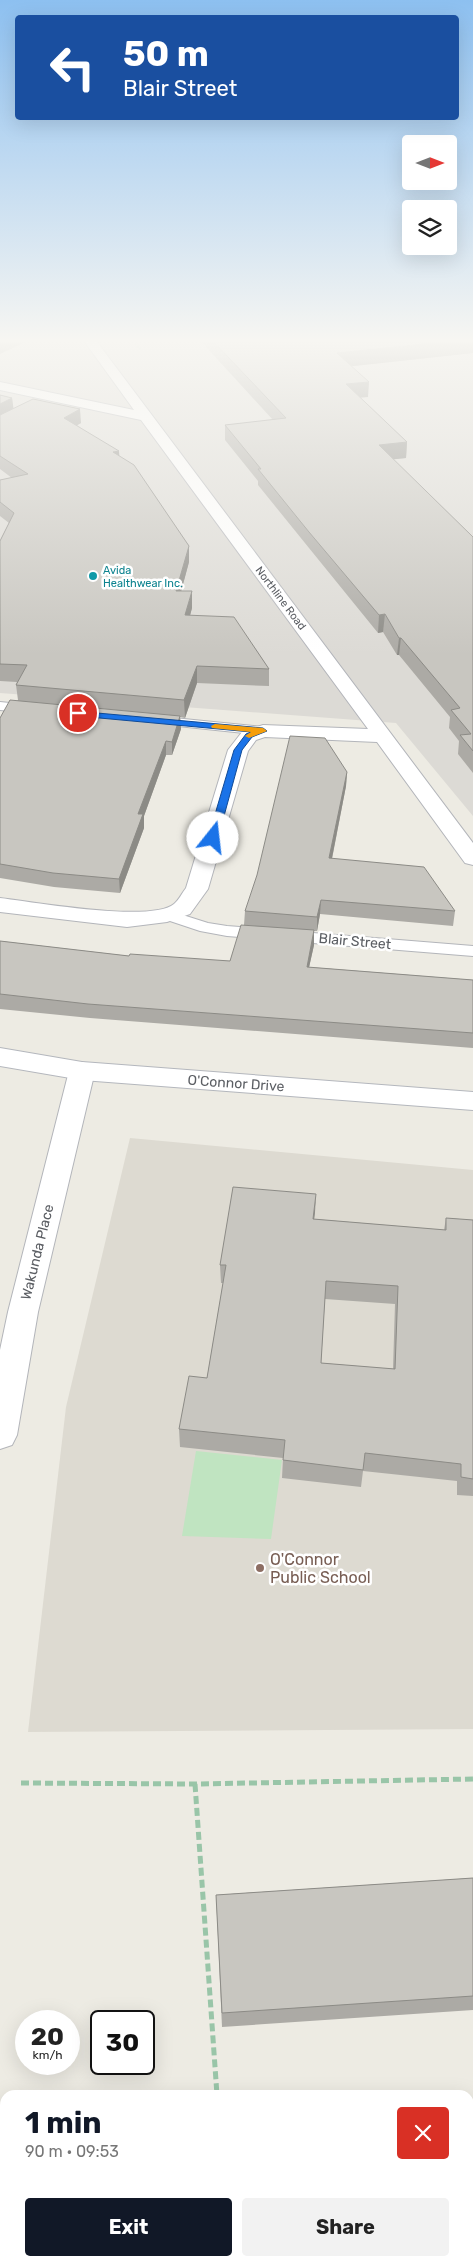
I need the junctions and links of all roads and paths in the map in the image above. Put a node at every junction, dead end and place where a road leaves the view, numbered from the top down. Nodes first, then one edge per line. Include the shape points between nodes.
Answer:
1 (165, 444) edge
2 (0, 706) edge
3 (39, 709) edge
4 (136, 719) edge
5 (263, 731) junction
6 (384, 736) junction
7 (473, 858) edge
8 (0, 905) edge
9 (167, 916) junction
10 (473, 951) edge
11 (0, 1057) edge
12 (82, 1071) junction
13 (473, 1101) edge
14 (0, 1436) edge
15 (473, 1779) edge
16 (21, 1783) dead end
17 (195, 1784) junction
18 (217, 2090) edge

1 - 6 street, Northline Road
2 - 3 lane
4 - 5 lane
5 - 6 street
5 - 9 street via 249,736 238,750 198,889 182,909
6 - 7 street, Northline Road
8 - 9 street, Blair Street via 127,920
9 - 10 lane, Blair Street via 227,931
11 - 12 street, O'Connor Drive
12 - 13 street, O'Connor Drive
12 - 14 street, Wakunda Place via 23,1312
15 - 17 path
16 - 17 path
17 - 18 path

